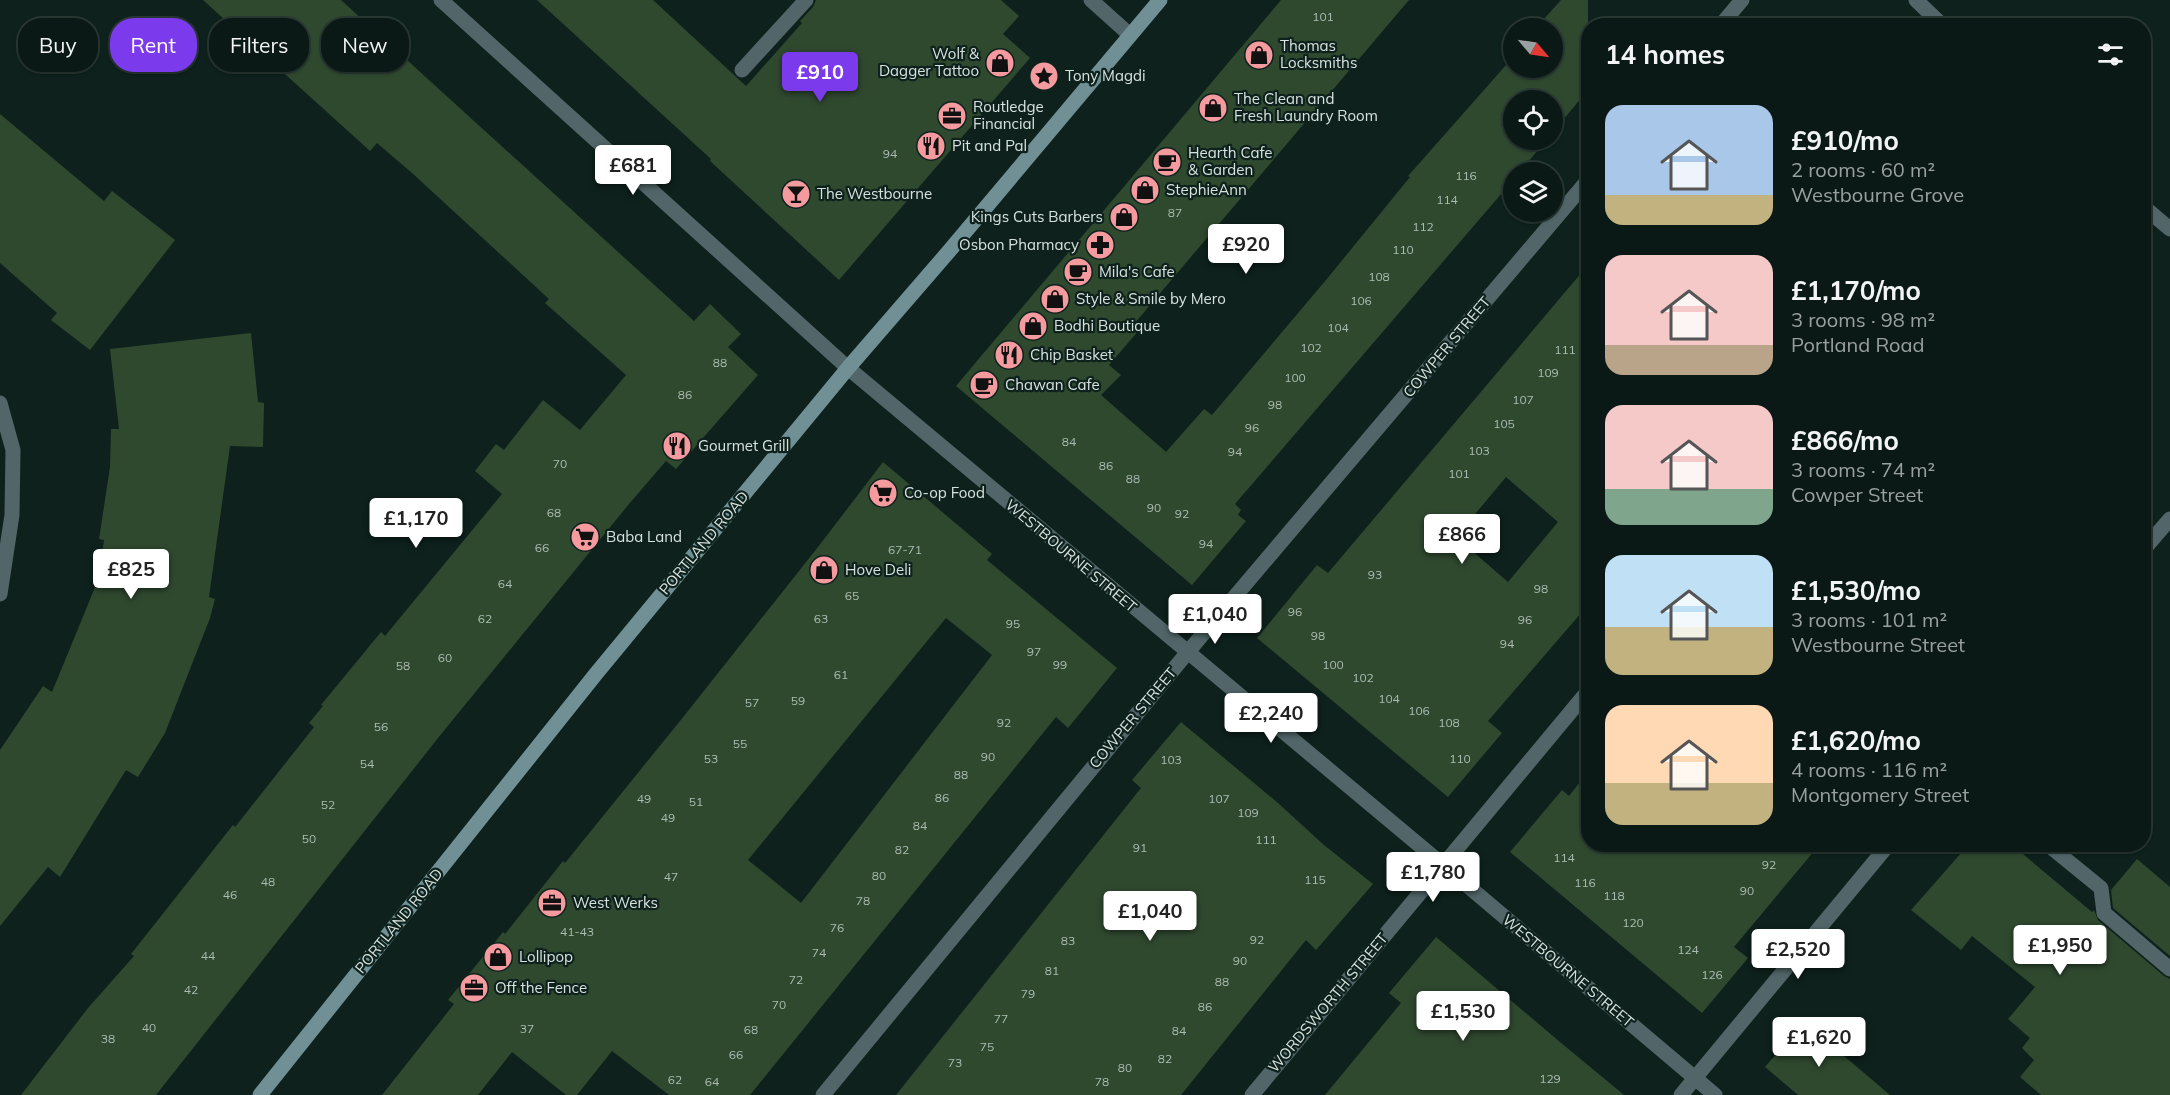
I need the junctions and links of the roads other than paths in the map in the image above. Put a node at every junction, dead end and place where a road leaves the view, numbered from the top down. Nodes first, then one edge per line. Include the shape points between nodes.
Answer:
1 (441, 0) edge
2 (806, 0) edge
3 (1091, 0) edge
4 (1160, 0) edge
5 (1742, 0) edge
6 (1916, 0) edge
7 (1727, 18) edge
8 (1935, 18) edge
9 (1130, 35) junction
10 (742, 70) dead end
11 (1581, 188) edge
12 (2151, 213) edge
13 (2170, 230) edge
14 (848, 368) junction
15 (0, 403) edge
16 (2170, 519) edge
17 (2151, 541) edge
18 (0, 594) edge
19 (1187, 653) junction
20 (1581, 699) edge
21 (1882, 852) edge
22 (2057, 852) edge
23 (1443, 865) junction
24 (2170, 969) edge
25 (1695, 1078) junction
26 (260, 1095) edge
27 (823, 1095) edge
28 (1252, 1095) edge
29 (1681, 1095) edge
30 (1715, 1095) edge

1 - 14 street, WESTBOURNE STREET
2 - 10 street
3 - 9 street
4 - 9 street, PORTLAND ROAD
5 - 7 street
6 - 8 street
9 - 14 street, PORTLAND ROAD
11 - 19 street, COWPER STREET
12 - 13 street
14 - 19 street, WESTBOURNE STREET
14 - 26 street, PORTLAND ROAD via 595,675
15 - 18 street via 13,450 12,515
16 - 17 street
19 - 23 street, WESTBOURNE STREET
19 - 27 street, COWPER STREET
20 - 23 street, WORDSWORTH STREET
21 - 25 street
22 - 24 street via 2101,888 2104,913
23 - 25 street, WESTBOURNE STREET
23 - 28 street, WORDSWORTH STREET
25 - 29 street
25 - 30 street, WESTBOURNE STREET

